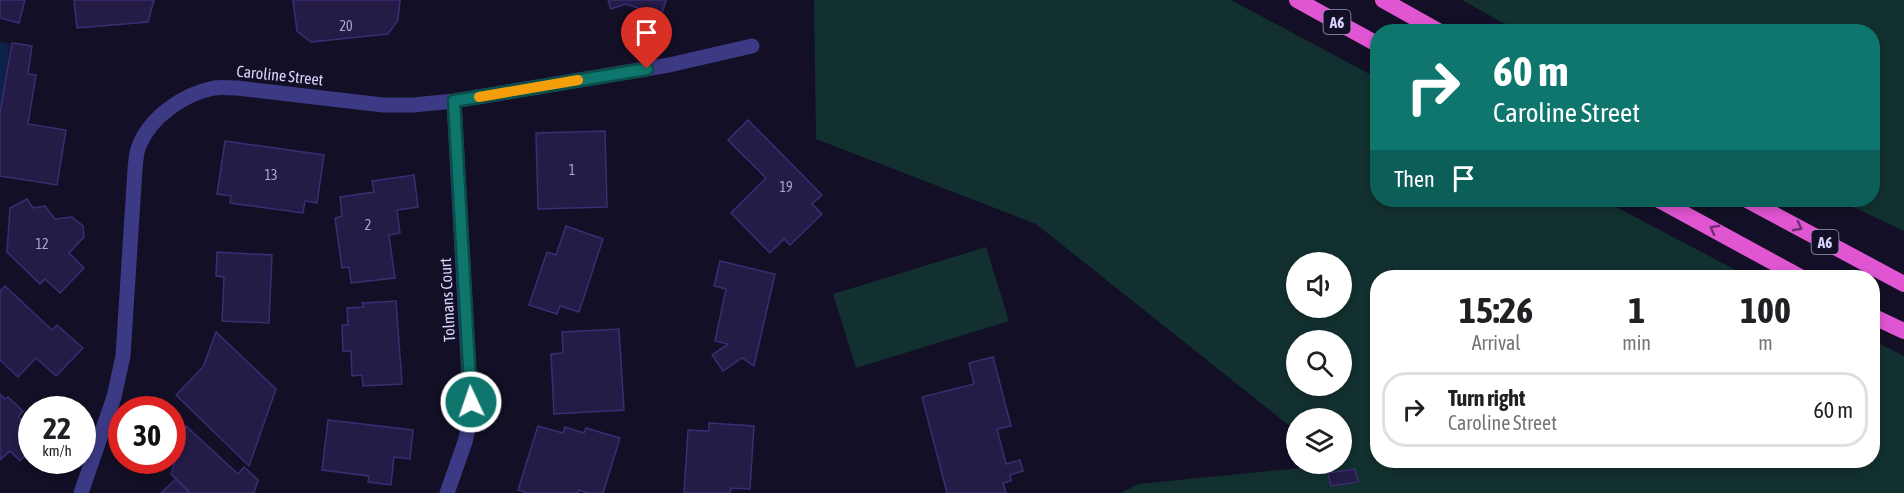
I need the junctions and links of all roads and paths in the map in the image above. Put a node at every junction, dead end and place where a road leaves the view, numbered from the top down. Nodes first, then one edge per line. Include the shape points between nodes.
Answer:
1 (1297, 0) edge
2 (1383, 0) edge
3 (1426, 24) edge
4 (1370, 40) edge
5 (753, 46) dead end
6 (454, 101) junction
7 (1672, 207) edge
8 (1760, 207) edge
9 (1787, 270) edge
10 (1878, 270) edge
11 (1880, 271) edge
12 (1904, 284) edge
13 (1880, 320) edge
14 (1904, 331) edge
15 (81, 493) edge
16 (447, 493) edge

1 - 4 highway, A6
2 - 3 highway
5 - 6 street, Caroline Street via 669,65
6 - 15 street, Caroline Street via 383,105 216,87 192,94 158,118 139,146 135,169 123,356 114,397
6 - 16 street, Tolmans Court via 471,416
9 -> 7 highway
8 -> 10 highway, A6
11 -> 12 highway, A6
13 - 14 highway

